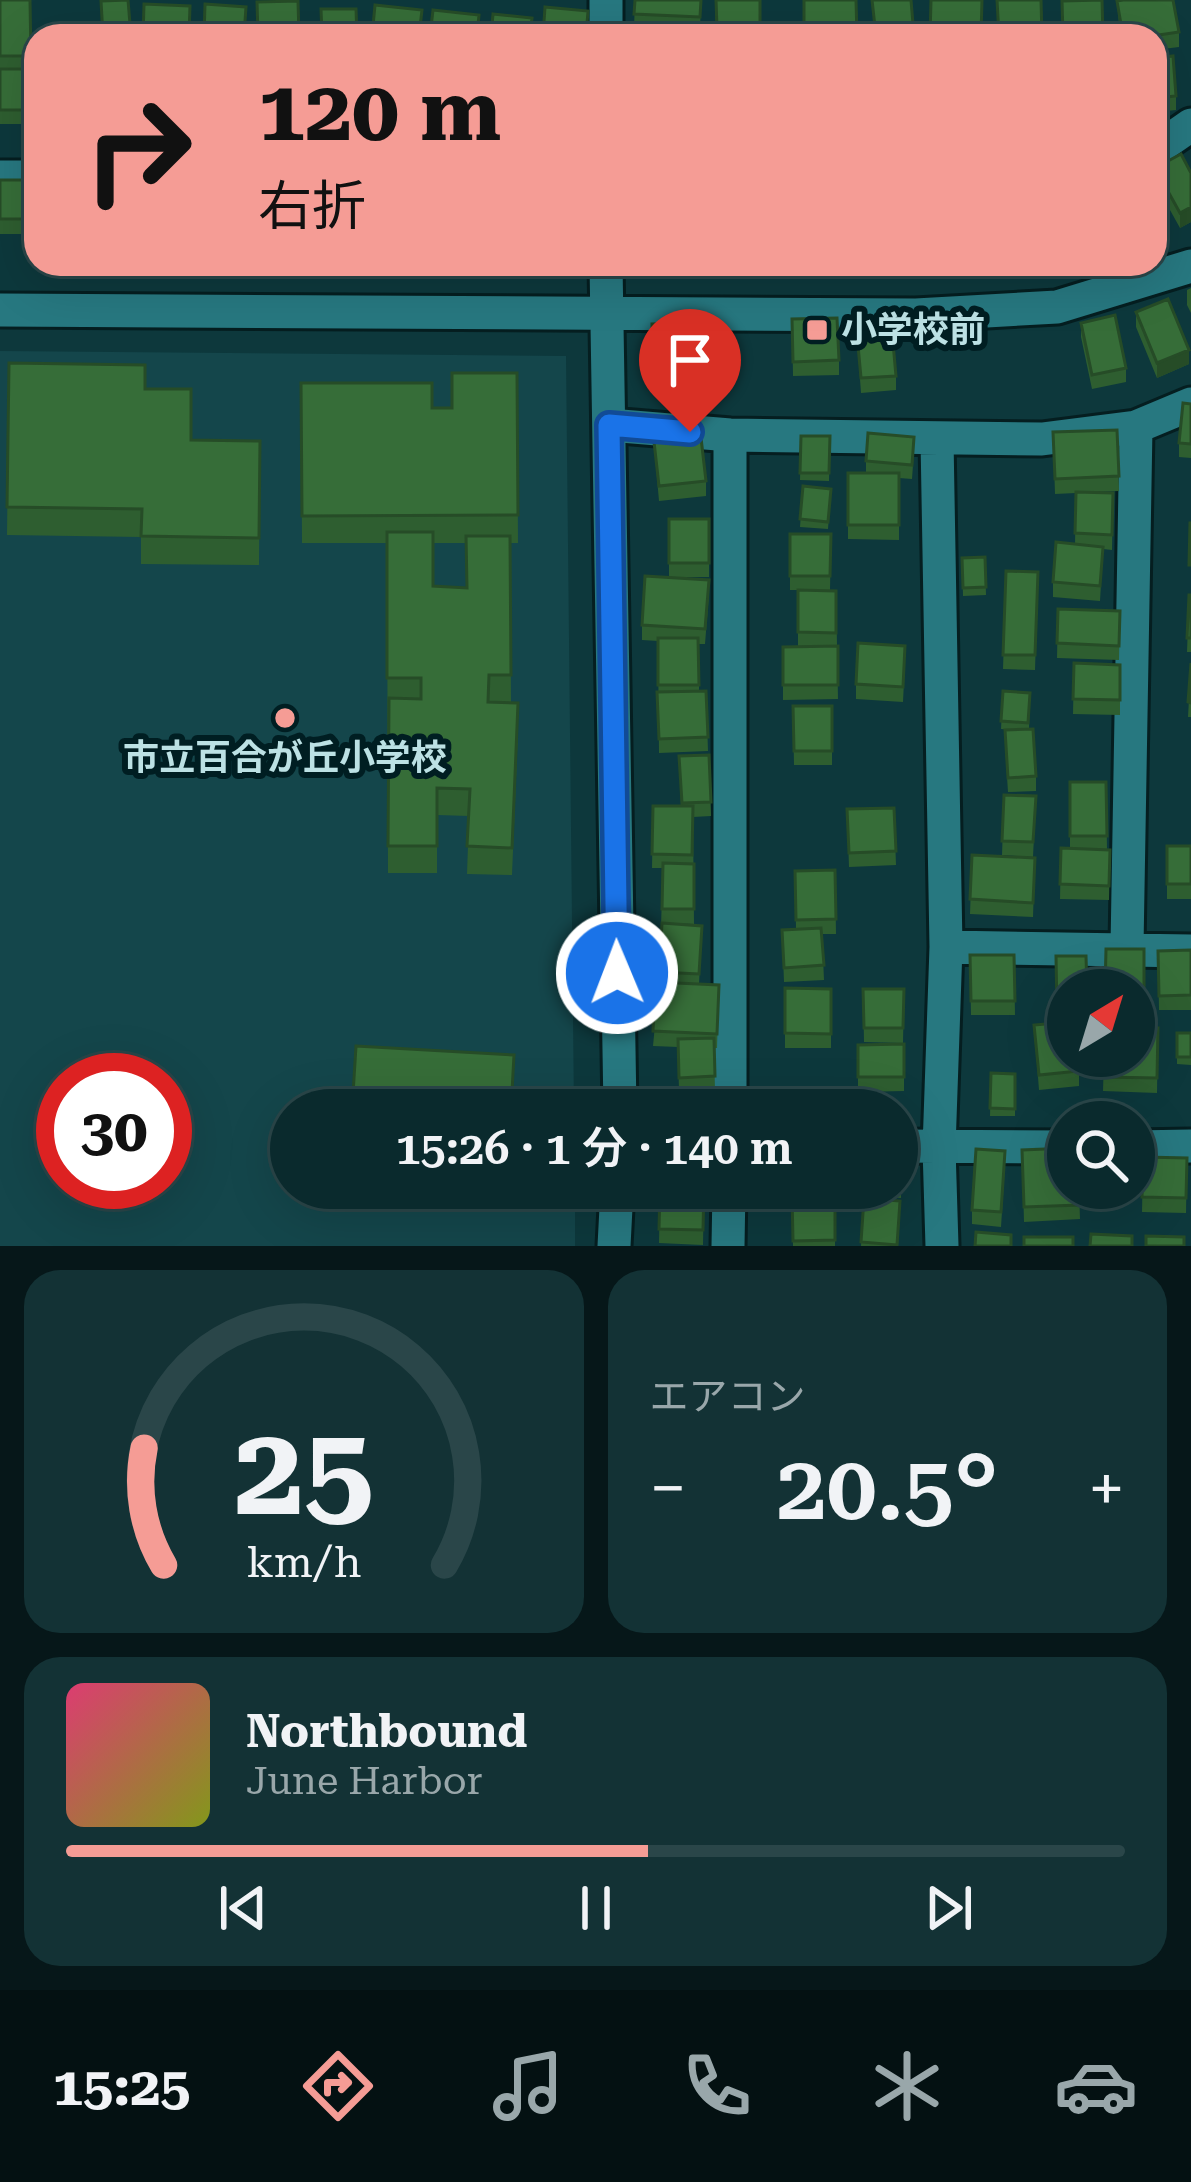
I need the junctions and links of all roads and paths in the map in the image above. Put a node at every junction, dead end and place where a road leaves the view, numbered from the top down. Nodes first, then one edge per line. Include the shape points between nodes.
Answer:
1 (606, 276) edge
2 (1158, 276) edge
3 (0, 310) edge
4 (607, 314) junction
5 (1191, 404) edge
6 (609, 425) junction
7 (1136, 427) junction
8 (730, 435) junction
9 (937, 439) junction
10 (946, 947) junction
11 (1127, 947) junction
12 (1191, 951) edge
13 (620, 1089) edge
14 (730, 1089) edge
15 (1191, 1146) edge
16 (918, 1147) edge
17 (1047, 1147) edge
18 (1155, 1147) edge
19 (939, 1148) junction
20 (616, 1209) edge
21 (729, 1209) edge
22 (614, 1246) edge
23 (728, 1246) edge
24 (943, 1246) edge

1 - 4 street
2 - 4 street via 1057,307 783,318
3 - 4 street
4 - 6 street
5 - 7 street
6 - 8 street
6 - 13 street
7 - 9 street via 1042,439
7 - 11 street
8 - 9 street
8 - 14 street
9 - 10 street
10 - 11 street
10 - 19 street
11 - 12 street
15 - 18 street
16 - 19 street
17 - 19 street
19 - 24 street
20 - 22 street
21 - 23 street

